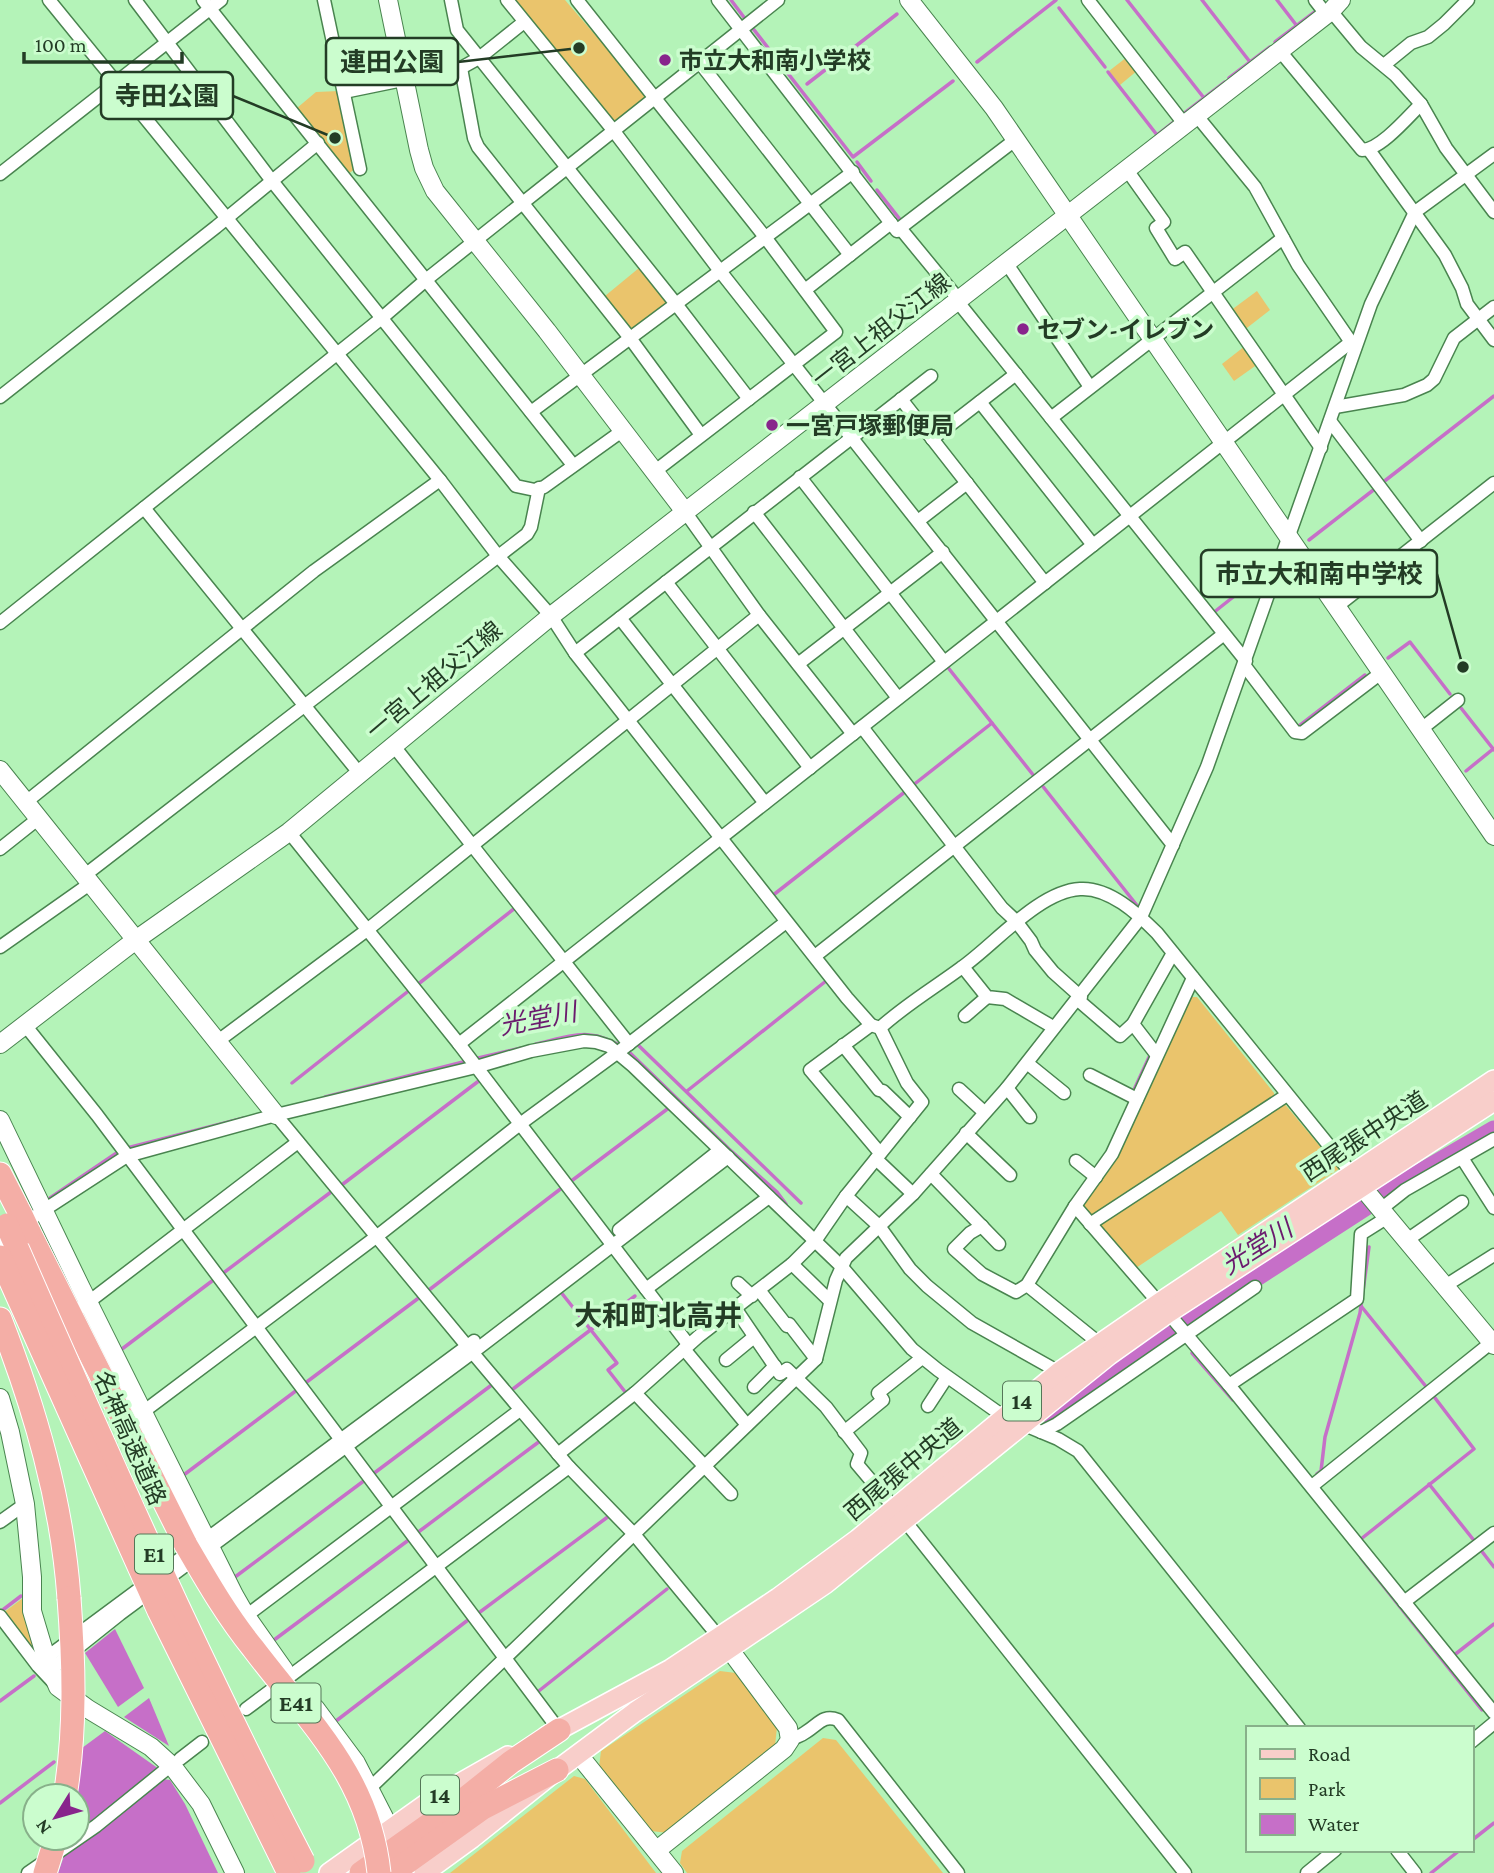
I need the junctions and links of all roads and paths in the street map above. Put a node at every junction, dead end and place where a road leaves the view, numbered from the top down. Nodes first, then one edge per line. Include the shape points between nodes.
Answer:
1 (49, 0) edge
2 (135, 0) edge
3 (221, 0) edge
4 (324, 0) edge
5 (388, 0) edge
6 (451, 0) edge
7 (507, 0) edge
8 (577, 0) edge
9 (718, 0) edge
10 (778, 0) edge
11 (909, 0) edge
12 (1088, 0) edge
13 (1462, 2) edge
14 (206, 4) edge
15 (1328, 6) edge
16 (524, 22) junction
17 (746, 25) junction
18 (168, 41) junction
19 (1280, 51) junction
20 (479, 58) junction
21 (699, 63) junction
22 (1384, 65) junction
23 (461, 68) junction
24 (404, 79) junction
25 (117, 82) junction
26 (344, 92) junction
27 (656, 98) junction
28 (1421, 104) junction
29 (1191, 120) junction
30 (612, 130) junction
31 (1015, 141) junction
32 (318, 143) junction
33 (1370, 150) junction
34 (1494, 153) edge
35 (567, 167) junction
36 (360, 169) dead end
37 (1127, 170) junction
38 (853, 172) junction
39 (0, 174) edge
40 (1465, 175) junction
41 (272, 181) junction
42 (523, 202) junction
43 (810, 204) junction
44 (1415, 212) junction
45 (1494, 212) edge
46 (1068, 216) junction
47 (227, 218) junction
48 (896, 225) junction
49 (765, 237) junction
50 (1283, 237) junction
51 (475, 241) junction
52 (850, 255) junction
53 (1007, 264) junction
54 (720, 271) junction
55 (427, 279) junction
56 (805, 290) junction
57 (1212, 292) junction
58 (959, 301) junction
59 (676, 304) junction
60 (1494, 307) edge
61 (383, 317) junction
62 (1478, 319) junction
63 (630, 338) junction
64 (1152, 338) junction
65 (1494, 340) edge
66 (1353, 345) junction
67 (337, 353) junction
68 (794, 364) junction
69 (1016, 374) junction
70 (580, 375) junction
71 (931, 376) dead end
72 (1090, 387) junction
73 (1283, 395) junction
74 (0, 397) edge
75 (749, 399) junction
76 (901, 399) junction
77 (980, 402) junction
78 (826, 404) junction
79 (1335, 407) junction
80 (531, 411) junction
81 (1051, 418) junction
82 (1330, 421) junction
83 (622, 431) junction
84 (701, 435) junction
85 (852, 438) junction
86 (932, 439) junction
87 (1223, 444) junction
88 (1321, 448) junction
89 (573, 464) junction
90 (654, 472) junction
91 (800, 477) junction
92 (440, 480) junction
93 (967, 483) junction
94 (1494, 483) edge
95 (539, 488) junction
96 (144, 508) junction
97 (754, 512) junction
98 (686, 513) junction
99 (1130, 516) junction
100 (918, 521) junction
101 (1287, 538) junction
102 (1421, 541) junction
103 (1093, 545) junction
104 (710, 547) junction
105 (943, 552) junction
106 (498, 556) junction
107 (666, 582) junction
108 (1045, 583) junction
109 (890, 593) junction
110 (1336, 607) junction
111 (759, 615) junction
112 (551, 616) junction
113 (620, 618) junction
114 (997, 620) junction
115 (0, 624) edge
116 (845, 628) junction
117 (242, 629) junction
118 (1224, 634) junction
119 (718, 649) junction
120 (575, 653) junction
121 (944, 663) junction
122 (1245, 663) junction
123 (797, 664) junction
124 (1381, 673) junction
125 (673, 685) junction
126 (898, 698) junction
127 (1458, 700) dead end
128 (305, 705) junction
129 (630, 720) junction
130 (1420, 730) junction
131 (858, 731) junction
132 (1091, 740) junction
133 (393, 745) junction
134 (810, 768) junction
135 (0, 770) edge
136 (360, 774) junction
137 (26, 802) junction
138 (765, 803) junction
139 (39, 818) junction
140 (1492, 830) edge
141 (289, 832) junction
142 (721, 838) junction
143 (954, 845) junction
144 (1173, 845) junction
145 (472, 846) junction
146 (0, 849) edge
147 (88, 879) junction
148 (1141, 917) junction
149 (1016, 921) junction
150 (786, 922) junction
151 (367, 930) junction
152 (137, 939) junction
153 (0, 947) edge
154 (1173, 953) junction
155 (814, 956) junction
156 (564, 962) junction
157 (963, 967) junction
158 (1193, 978) junction
159 (987, 996) junction
160 (1080, 998) junction
161 (965, 1016) dead end
162 (1133, 1024) junction
163 (25, 1025) junction
164 (875, 1026) junction
165 (1053, 1027) junction
166 (218, 1041) junction
167 (0, 1044) edge
168 (459, 1044) junction
169 (844, 1045) junction
170 (624, 1048) junction
171 (1156, 1054) junction
172 (474, 1063) junction
173 (1027, 1063) junction
174 (1090, 1075) dead end
175 (1494, 1080) edge
176 (1007, 1088) junction
177 (959, 1089) dead end
178 (1064, 1093) dead end
179 (1287, 1095) junction
180 (1137, 1099) junction
181 (1494, 1101) edge
182 (984, 1112) junction
183 (276, 1115) junction
184 (910, 1117) junction
185 (1030, 1117) dead end
186 (0, 1120) edge
187 (520, 1124) junction
188 (966, 1133) junction
189 (1494, 1139) edge
190 (298, 1142) junction
191 (724, 1154) junction
192 (127, 1156) junction
193 (878, 1156) junction
194 (1462, 1158) junction
195 (1076, 1161) dead end
196 (0, 1174) edge
197 (931, 1174) junction
198 (1010, 1175) dead end
199 (1096, 1177) junction
200 (913, 1194) junction
201 (846, 1196) junction
202 (769, 1197) junction
203 (1372, 1199) junction
204 (1462, 1202) dead end
205 (1075, 1206) junction
206 (1494, 1208) edge
207 (44, 1210) junction
208 (17, 1219) edge
209 (1090, 1224) junction
210 (879, 1226) junction
211 (982, 1226) junction
212 (183, 1231) junction
213 (376, 1237) junction
214 (1407, 1240) junction
215 (816, 1241) junction
216 (0, 1242) edge
217 (609, 1242) junction
218 (999, 1244) dead end
219 (1494, 1255) edge
220 (0, 1257) edge
221 (792, 1264) junction
222 (841, 1266) junction
223 (738, 1283) dead end
224 (1027, 1285) junction
225 (1445, 1286) junction
226 (1255, 1287) dead end
227 (646, 1289) junction
228 (755, 1293) junction
229 (830, 1301) junction
230 (85, 1305) junction
231 (735, 1308) junction
232 (0, 1319) edge
233 (1174, 1320) junction
234 (256, 1327) junction
235 (754, 1337) junction
236 (1099, 1343) junction
237 (1493, 1344) edge
238 (686, 1347) junction
239 (469, 1350) junction
240 (922, 1358) junction
241 (816, 1359) junction
242 (726, 1360) dead end
243 (775, 1366) junction
244 (1059, 1372) junction
245 (947, 1377) junction
246 (795, 1378) junction
247 (1229, 1385) junction
248 (635, 1393) junction
249 (778, 1395) junction
250 (0, 1398) edge
251 (928, 1406) dead end
252 (520, 1410) junction
253 (143, 1412) junction
254 (1012, 1421) junction
255 (747, 1425) junction
256 (844, 1432) junction
257 (1041, 1432) junction
258 (343, 1443) junction
259 (558, 1454) junction
260 (704, 1466) junction
261 (569, 1467) junction
262 (1311, 1486) junction
263 (731, 1494) dead end
264 (25, 1504) junction
265 (391, 1507) junction
266 (900, 1515) junction
267 (0, 1522) edge
268 (633, 1533) junction
269 (1494, 1533) edge
270 (201, 1544) junction
271 (436, 1567) junction
272 (1405, 1602) junction
273 (0, 1616) edge
274 (246, 1616) junction
275 (725, 1644) junction
276 (505, 1659) junction
277 (48, 1664) junction
278 (290, 1677) junction
279 (58, 1687) junction
280 (246, 1709) dead end
281 (1494, 1713) edge
282 (1494, 1723) edge
283 (1297, 1726) edge
284 (559, 1730) junction
285 (790, 1740) junction
286 (1473, 1740) edge
287 (202, 1742) dead end
288 (578, 1754) junction
289 (180, 1759) dead end
290 (557, 1770) junction
291 (164, 1772) dead end
292 (60, 1782) edge
293 (67, 1782) edge
294 (369, 1789) junction
295 (390, 1829) junction
296 (657, 1850) junction
297 (43, 1852) edge
298 (48, 1852) edge
299 (1333, 1852) edge
300 (1399, 1852) edge
301 (37, 1871) edge
302 (235, 1873) edge
303 (289, 1873) edge
304 (309, 1873) edge
305 (329, 1873) edge
306 (361, 1873) edge
307 (379, 1873) edge
308 (392, 1873) edge
309 (424, 1873) edge
310 (674, 1873) edge
311 (958, 1873) edge
312 (1185, 1873) edge
313 (1307, 1873) edge
314 (1415, 1873) edge

1 - 25 street
2 - 18 street
3 - 14 street
4 - 26 street
5 - 24 street
6 - 20 street via 457,30
7 - 16 street
8 - 27 street
9 - 17 street
10 - 17 street
11 - 31 street
12 - 29 street
13 - 22 street via 1428,37 1411,43
14 - 18 street
14 - 32 street
15 - 19 street, 一宮上祖父江線
15 - 22 street via 1361,47
16 - 20 street
16 - 30 street
17 - 21 street
17 - 38 street
18 - 25 street
18 - 41 street
19 - 29 street, 一宮上祖父江線
19 - 33 street via 1362,150
20 - 23 street
20 - 35 street
21 - 27 street
21 - 43 street
22 - 28 street
23 - 24 street
23 - 42 street via 478,147
24 - 26 street
24 - 51 street via 424,168 435,191
25 - 39 street
25 - 47 street
26 - 36 street
27 - 30 street
27 - 49 street
28 - 33 street
28 - 40 street
29 - 37 street, 一宮上祖父江線
29 - 50 street via 1255,187
30 - 35 street
30 - 54 street
31 - 46 street
31 - 48 street
32 - 41 street
32 - 55 street
33 - 44 street
34 - 40 street
35 - 42 street
35 - 59 street
37 - 46 street, 一宮上祖父江線
37 - 57 street via 1164,222 1156,228 1175,259 1185,252
38 - 43 street
38 - 48 street
40 - 44 street
40 - 45 street
41 - 47 street
41 - 61 street
42 - 51 street
42 - 63 street
43 - 49 street
43 - 52 street
44 - 62 street via 1445,255
44 - 66 street
46 - 53 street, 一宮上祖父江線
46 - 64 street
47 - 67 street
47 - 74 street
48 - 52 street
48 - 58 street
49 - 54 street
49 - 56 street
50 - 57 street
50 - 66 street
51 - 55 street
51 - 70 street
52 - 56 street
53 - 58 street, 一宮上祖父江線
53 - 72 street
54 - 59 street
54 - 68 street
55 - 61 street
55 - 80 street
56 - 68 street via 836,332
57 - 64 street
57 - 73 street
58 - 69 street
58 - 78 street, 一宮上祖父江線
59 - 63 street
59 - 75 street
60 - 62 street
61 - 67 street
61 - 95 street via 516,486
62 - 65 street
62 - 79 street via 1454,338 1427,385 1404,395
63 - 70 street
63 - 84 street
64 - 72 street
64 - 87 street
66 - 73 street
66 - 79 street
67 - 92 street
67 - 96 street
68 - 75 street
68 - 78 street
69 - 77 street
69 - 81 street
70 - 80 street
70 - 83 street
71 - 76 street
72 - 81 street
73 - 87 street
73 - 88 street
75 - 84 street
76 - 85 street
76 - 86 street
77 - 86 street
77 - 103 street
78 - 85 street
78 - 98 street, 一宮上祖父江線
79 - 82 street
80 - 89 street
81 - 99 street
82 - 88 street
82 - 102 street
83 - 89 street
83 - 90 street
84 - 90 street
85 - 91 street
85 - 100 street
86 - 93 street
87 - 99 street
87 - 101 street
88 - 101 street
89 - 95 street
90 - 98 street
91 - 97 street
91 - 109 street
92 - 106 street
92 - 117 street
93 - 100 street
93 - 108 street
94 - 102 street
95 - 106 street via 527,534
96 - 115 street
96 - 117 street
97 - 104 street
97 - 116 street
98 - 104 street
98 - 112 street, 一宮上祖父江線
99 - 103 street
99 - 118 street
100 - 105 street
101 - 110 street
101 - 122 street
102 - 110 street
103 - 108 street
104 - 107 street
104 - 111 street
105 - 109 street
105 - 114 street
106 - 112 street
106 - 128 street
107 - 113 street
107 - 119 street
108 - 114 street
109 - 116 street
109 - 121 street
110 - 124 street
111 - 119 street
111 - 123 street
112 - 120 street
112 - 133 street, 一宮上祖父江線
113 - 120 street
113 - 125 street
114 - 121 street
114 - 132 street
116 - 123 street
116 - 126 street
117 - 128 street
117 - 137 street
118 - 122 street
118 - 132 street
119 - 125 street
119 - 134 street
120 - 129 street
121 - 126 street
122 - 124 street via 1296,732 1302,733
122 - 144 street
123 - 131 street
124 - 130 street
125 - 129 street
125 - 138 street
126 - 131 street
127 - 130 street
128 - 136 street
128 - 147 street
129 - 142 street
129 - 145 street
130 - 140 street
131 - 134 street
131 - 143 street
132 - 143 street
132 - 144 street
133 - 136 street, 一宮上祖父江線
133 - 145 street
134 - 138 street
135 - 137 street
136 - 141 street, 一宮上祖父江線
137 - 139 street
138 - 142 street
139 - 146 street
139 - 147 street
141 - 151 street
141 - 152 street, 一宮上祖父江線
142 - 150 street
142 - 156 street
143 - 149 street
143 - 155 street
144 - 148 street
145 - 151 street
145 - 156 street
147 - 152 street
147 - 153 street
148 - 149 street via 1108,896 1081,888 1049,900
148 - 154 street
148 - 160 street
149 - 157 street
149 - 160 street via 1053,972
150 - 155 street
150 - 170 street
151 - 166 street
151 - 168 street
152 - 163 street, 一宮上祖父江線
152 - 166 street
154 - 158 street
154 - 162 street
155 - 164 street
156 - 168 street
156 - 170 street
157 - 159 street
157 - 164 street
158 - 171 street
158 - 179 street
159 - 161 street
159 - 165 street via 1005,999
160 - 162 street via 1120,1036
160 - 165 street
162 - 171 street
163 - 167 street, 一宮上祖父江線
163 - 192 street
164 - 169 street
164 - 184 street via 922,1102
165 - 173 street
166 - 183 street
168 - 172 street
169 - 184 street via 880,1090
169 - 193 street via 810,1070
170 - 172 street via 584,1041
170 - 187 street
170 - 191 street
171 - 180 street
172 - 183 street
172 - 187 street
173 - 176 street
173 - 178 street
174 - 180 street
175 - 203 main road, 西尾張中央道 / 14
176 - 182 street
176 - 185 street
177 - 182 street
179 - 203 street
179 - 209 street
180 - 199 street
181 - 203 main road, 西尾張中央道 / 14
182 - 188 street
183 - 190 street
183 - 192 street
184 - 193 street
186 - 207 street
187 - 213 street
187 - 217 street
188 - 197 street
188 - 198 street
189 - 194 street
190 - 212 street
190 - 213 street
191 - 202 street
191 - 217 street
192 - 207 street
192 - 212 street
193 - 200 street
193 - 201 street
194 - 203 street via 1405,1191
194 - 206 street
195 - 199 street
196 - 208 highway, E41
197 - 200 street
197 - 211 street
199 - 205 street
200 - 210 street
201 - 210 street
201 - 215 street
202 - 215 street
202 - 227 street
203 - 214 street
203 - 233 main road, 西尾張中央道 / 14
203 - 247 street via 1361,1234 1357,1299
204 - 214 street
205 - 209 street
205 - 224 street
207 - 216 street
207 - 230 street
208 - 270 highway, E41
208 - 304 highway, 名神高速道路 / E1, bridge via 89,1413 227,1710
209 - 233 street
210 - 222 street
210 - 244 street via 910,1269 972,1323
211 - 218 street
211 - 224 street via 954,1249 982,1274 1016,1292
212 - 230 street
212 - 234 street
213 - 234 street
213 - 239 street
214 - 225 street
215 - 221 street
215 - 222 street
217 - 227 street
217 - 239 street
219 - 225 street
220 - 303 highway, 名神高速道路 / E1, bridge via 159,1611
221 - 228 street
221 - 229 street
222 - 229 street
222 - 240 street
223 - 228 street
224 - 236 street
225 - 237 street
226 - 233 street
227 - 238 street
228 - 231 street
228 - 241 street via 789,1324
229 - 241 street
230 - 253 street
231 - 235 street
231 - 238 street
232 - 293 highway, bridge via 41,1436 57,1511 69,1598 73,1702
233 - 236 main road, 西尾張中央道 / 14
233 - 247 street
233 - 254 main road, 西尾張中央道 / 14
233 - 257 street
234 - 253 street
234 - 258 street
235 - 242 street
235 - 243 street
236 - 244 main road, 西尾張中央道 / 14
237 - 262 street
238 - 248 street
238 - 255 street
239 - 252 street
239 - 258 street
240 - 245 street
240 - 256 street via 878,1393 883,1400
241 - 246 street
243 - 246 street via 780,1374 787,1369
243 - 249 street via 758,1384
244 - 254 main road, 西尾張中央道 / 14
245 - 251 street
245 - 254 street
246 - 249 street
246 - 256 street
247 - 262 street
248 - 259 street
248 - 260 street
249 - 255 street
250 - 264 street
252 - 259 street
252 - 265 street
253 - 270 street
254 - 257 street
254 - 266 main road, 西尾張中央道 / 14
255 - 260 street
256 - 266 street via 861,1453 857,1464
257 - 283 street via 1078,1451
258 - 265 street
258 - 270 street
259 - 261 street
260 - 263 street
260 - 268 street
261 - 268 street
261 - 271 street
262 - 272 street
264 - 267 street
264 - 277 street via 32,1611
265 - 271 street
265 - 274 street
266 - 275 main road, 西尾張中央道 / 14 via 825,1584
266 - 312 street
268 - 275 street
268 - 276 street
269 - 272 street
270 - 274 street
270 - 277 street
270 - 307 highway, E41, bridge via 236,1626 343,1765 362,1801
271 - 276 street
271 - 278 street
272 - 281 street
273 - 279 street
274 - 278 street
275 - 284 main road, 西尾張中央道 / 14
275 - 285 street via 788,1728
275 - 288 main road, 西尾張中央道 / 14
276 - 284 street
276 - 294 street
277 - 279 street
278 - 280 street
278 - 294 street via 340,1740
279 - 292 street via 65,1712
279 - 302 street via 151,1747 173,1767 201,1804
282 - 286 street
284 - 295 main road, 西尾張中央道 / 14 via 467,1778
284 - 306 highway
285 - 296 street
285 - 311 street via 824,1718 838,1720
287 - 289 street
288 - 290 main road, 西尾張中央道 / 14
288 - 296 street
290 - 308 highway via 483,1808
290 - 309 main road, 西尾張中央道 / 14
291 - 301 street
294 - 295 street
295 - 305 main road, 西尾張中央道 / 14
296 - 310 street
297 - 301 street
298 - 301 highway, bridge
299 - 313 street
300 - 314 street

